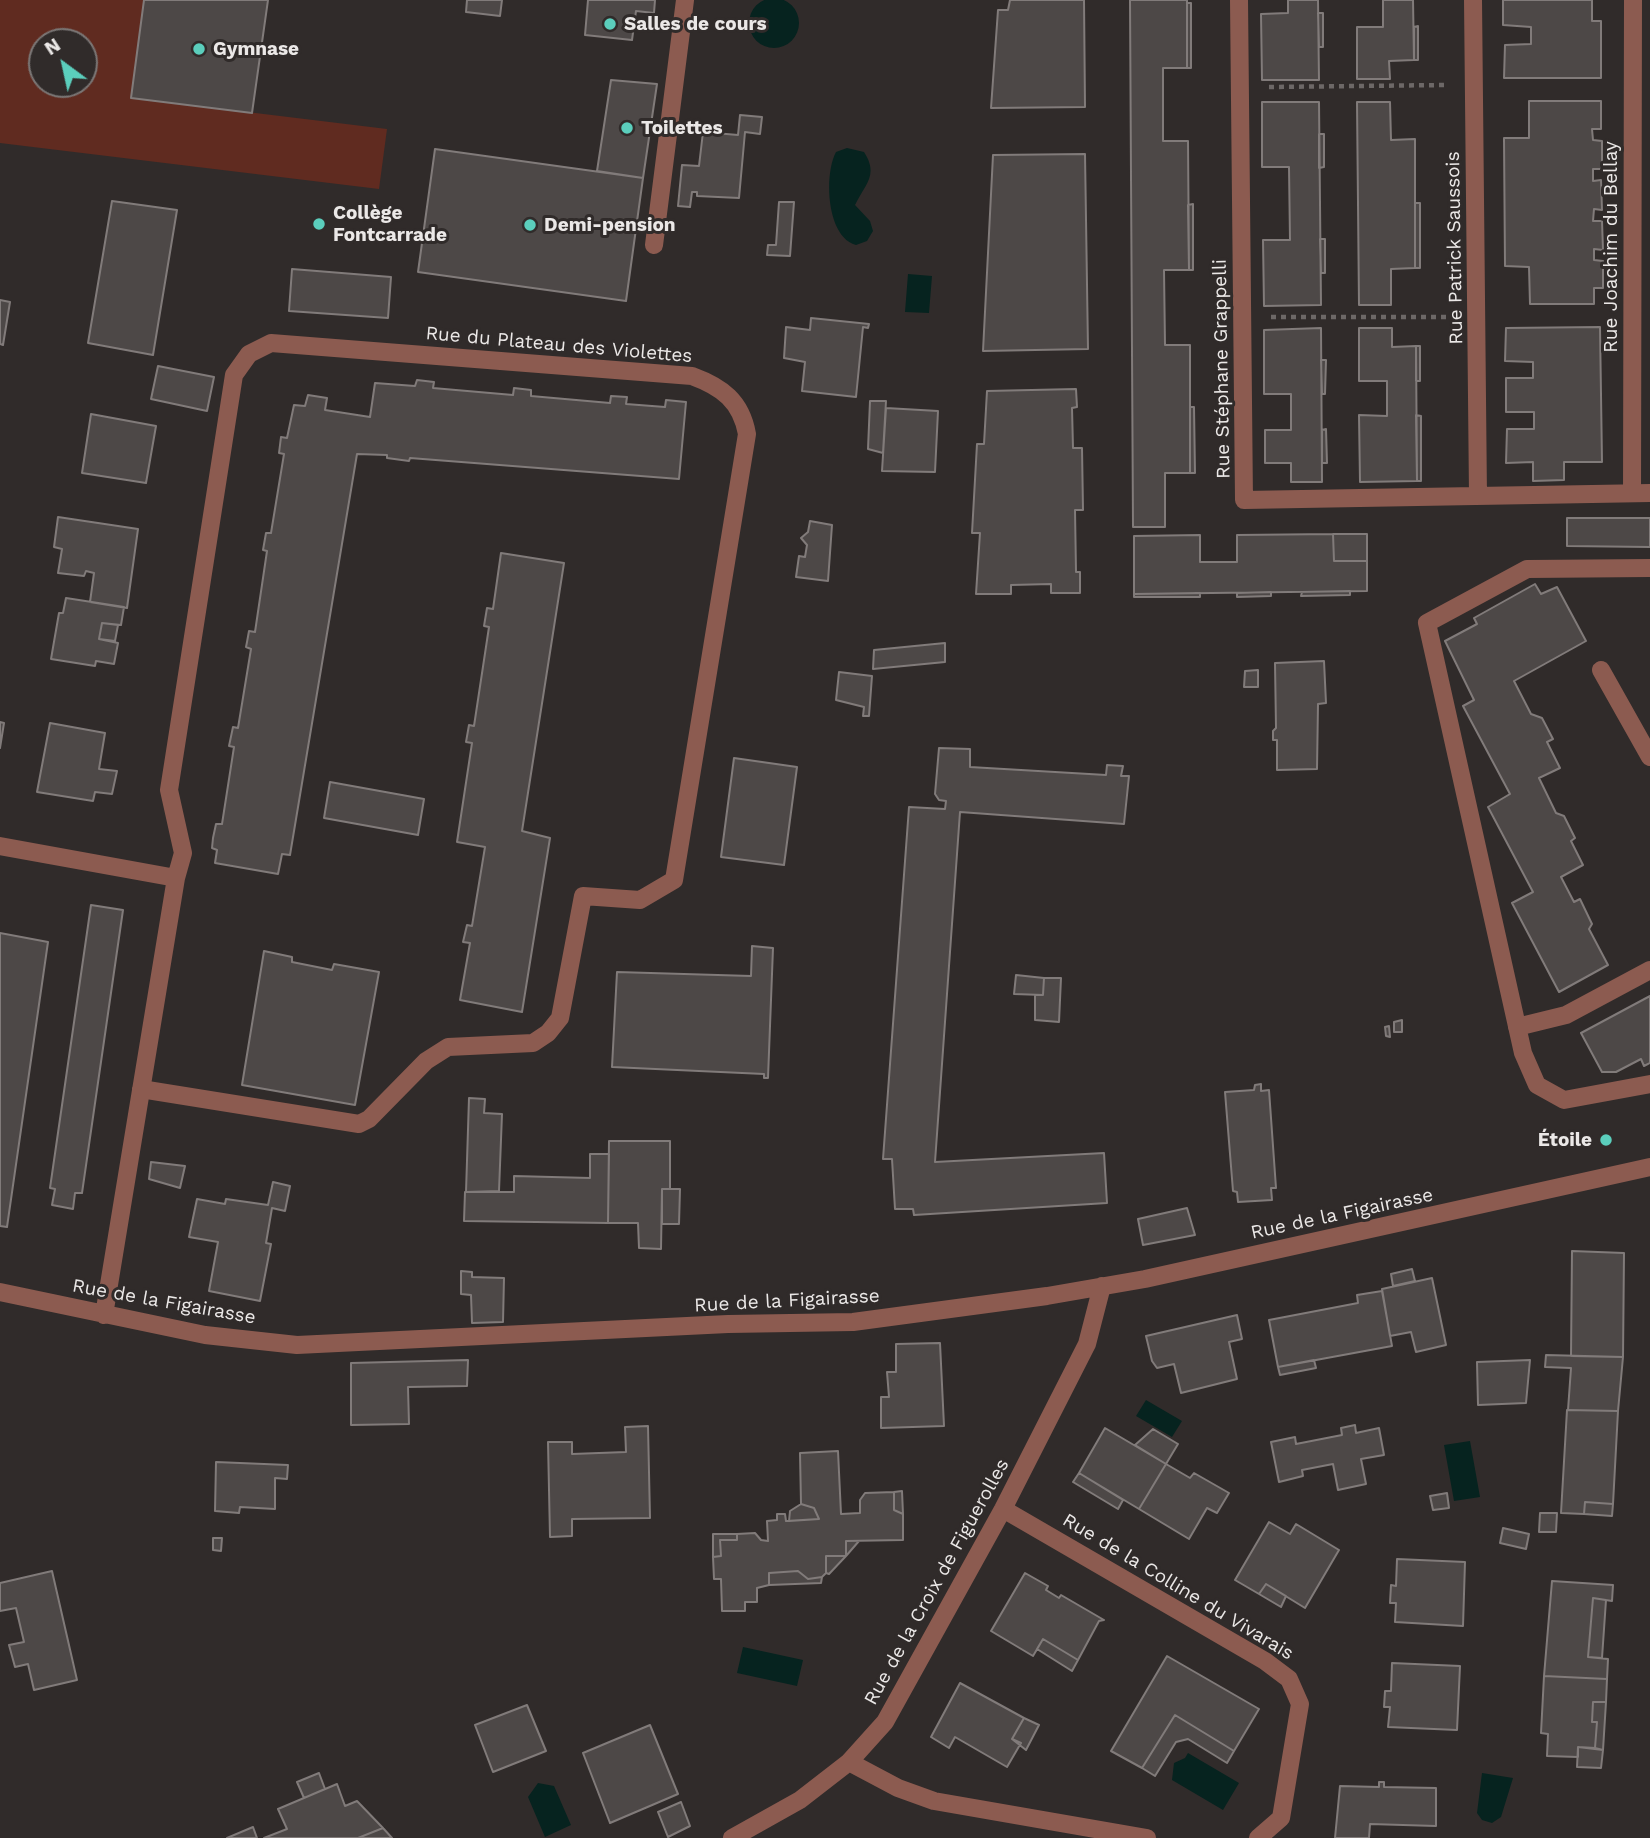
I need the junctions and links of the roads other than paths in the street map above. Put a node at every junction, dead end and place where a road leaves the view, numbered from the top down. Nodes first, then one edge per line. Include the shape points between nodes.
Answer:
1 (685, 0) edge
2 (1239, 0) edge
3 (1473, 0) edge
4 (1633, 0) edge
5 (654, 245) dead end
6 (1641, 493) edge
7 (1478, 496) junction
8 (1650, 568) edge
9 (1601, 670) dead end
10 (1650, 757) edge
11 (0, 846) edge
12 (176, 878) junction
13 (1650, 970) edge
14 (1517, 1027) junction
15 (1650, 1083) edge
16 (141, 1089) junction
17 (1650, 1167) edge
18 (1102, 1286) junction
19 (0, 1292) edge
20 (104, 1315) junction
21 (1003, 1509) junction
22 (849, 1762) junction
23 (733, 1838) edge
24 (1147, 1838) edge
25 (1258, 1838) edge

1 - 5 street
2 - 7 street, Rue Stéphane Grappelli via 1244,500
3 - 7 street, Rue Patrick Saussois
4 - 6 street, Rue Joachim du Bellay
6 - 7 street, Rue Stéphane Grappelli
8 - 14 street via 1527,569 1427,623
9 - 10 street
11 - 12 street
12 - 16 street, Rue du Plateau des Violettes
12 - 16 street, Rue du Plateau des Violettes via 183,853 169,790 234,376 248,354 271,343 692,376 728,395 744,415 747,434 674,880 640,900 583,897 560,1018 548,1033 533,1043 448,1047 426,1061 359,1124
13 - 14 street via 1566,1015
14 - 15 street via 1537,1085 1564,1100
16 - 20 street, Rue du Plateau des Violettes
17 - 18 street, Rue de la Figairasse
18 - 20 street, Rue de la Figairasse via 853,1322 297,1345 205,1335
18 - 21 street, Rue de la Croix de Figuerolles via 1087,1344
19 - 20 street, Rue de la Figairasse
21 - 22 street, Rue de la Croix de Figuerolles via 885,1721
21 - 25 street, Rue de la Colline du Vivarais via 1289,1679 1300,1704 1281,1818
22 - 23 street, Rue de la Croix de Figuerolles via 800,1800
22 - 24 street via 934,1801

